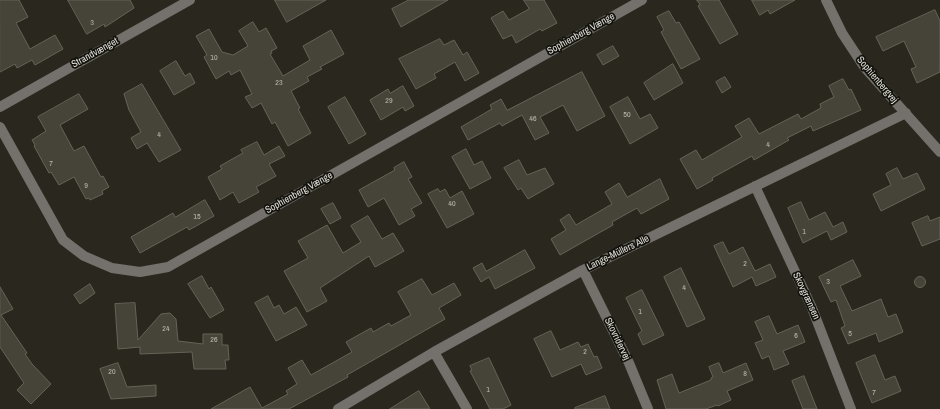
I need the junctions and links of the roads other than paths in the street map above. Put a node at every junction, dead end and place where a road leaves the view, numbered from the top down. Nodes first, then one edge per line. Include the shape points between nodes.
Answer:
1 (190, 0) edge
2 (642, 0) edge
3 (826, 0) edge
4 (0, 107) edge
5 (906, 113) junction
6 (0, 127) edge
7 (940, 152) edge
8 (755, 186) junction
9 (583, 270) junction
10 (434, 352) junction
11 (338, 409) edge
12 (467, 409) edge
13 (648, 409) edge
14 (851, 409) edge

1 - 4 street, Strandvænget
2 - 6 street, Sophienberg Vænge via 168,267 140,272 112,268 84,256 63,240
3 - 5 street, Sophienbergvej via 842,33 865,68
5 - 7 street, Sophienbergvej
5 - 8 street, Lange-Müllers Alle
8 - 9 street, Lange-Müllers Alle
8 - 14 street, Skovgrænsen via 812,308
9 - 10 street, Lange-Müllers Alle
9 - 13 street, Skovridervej via 629,363
10 - 11 street, Lange-Müllers Alle
10 - 12 street

